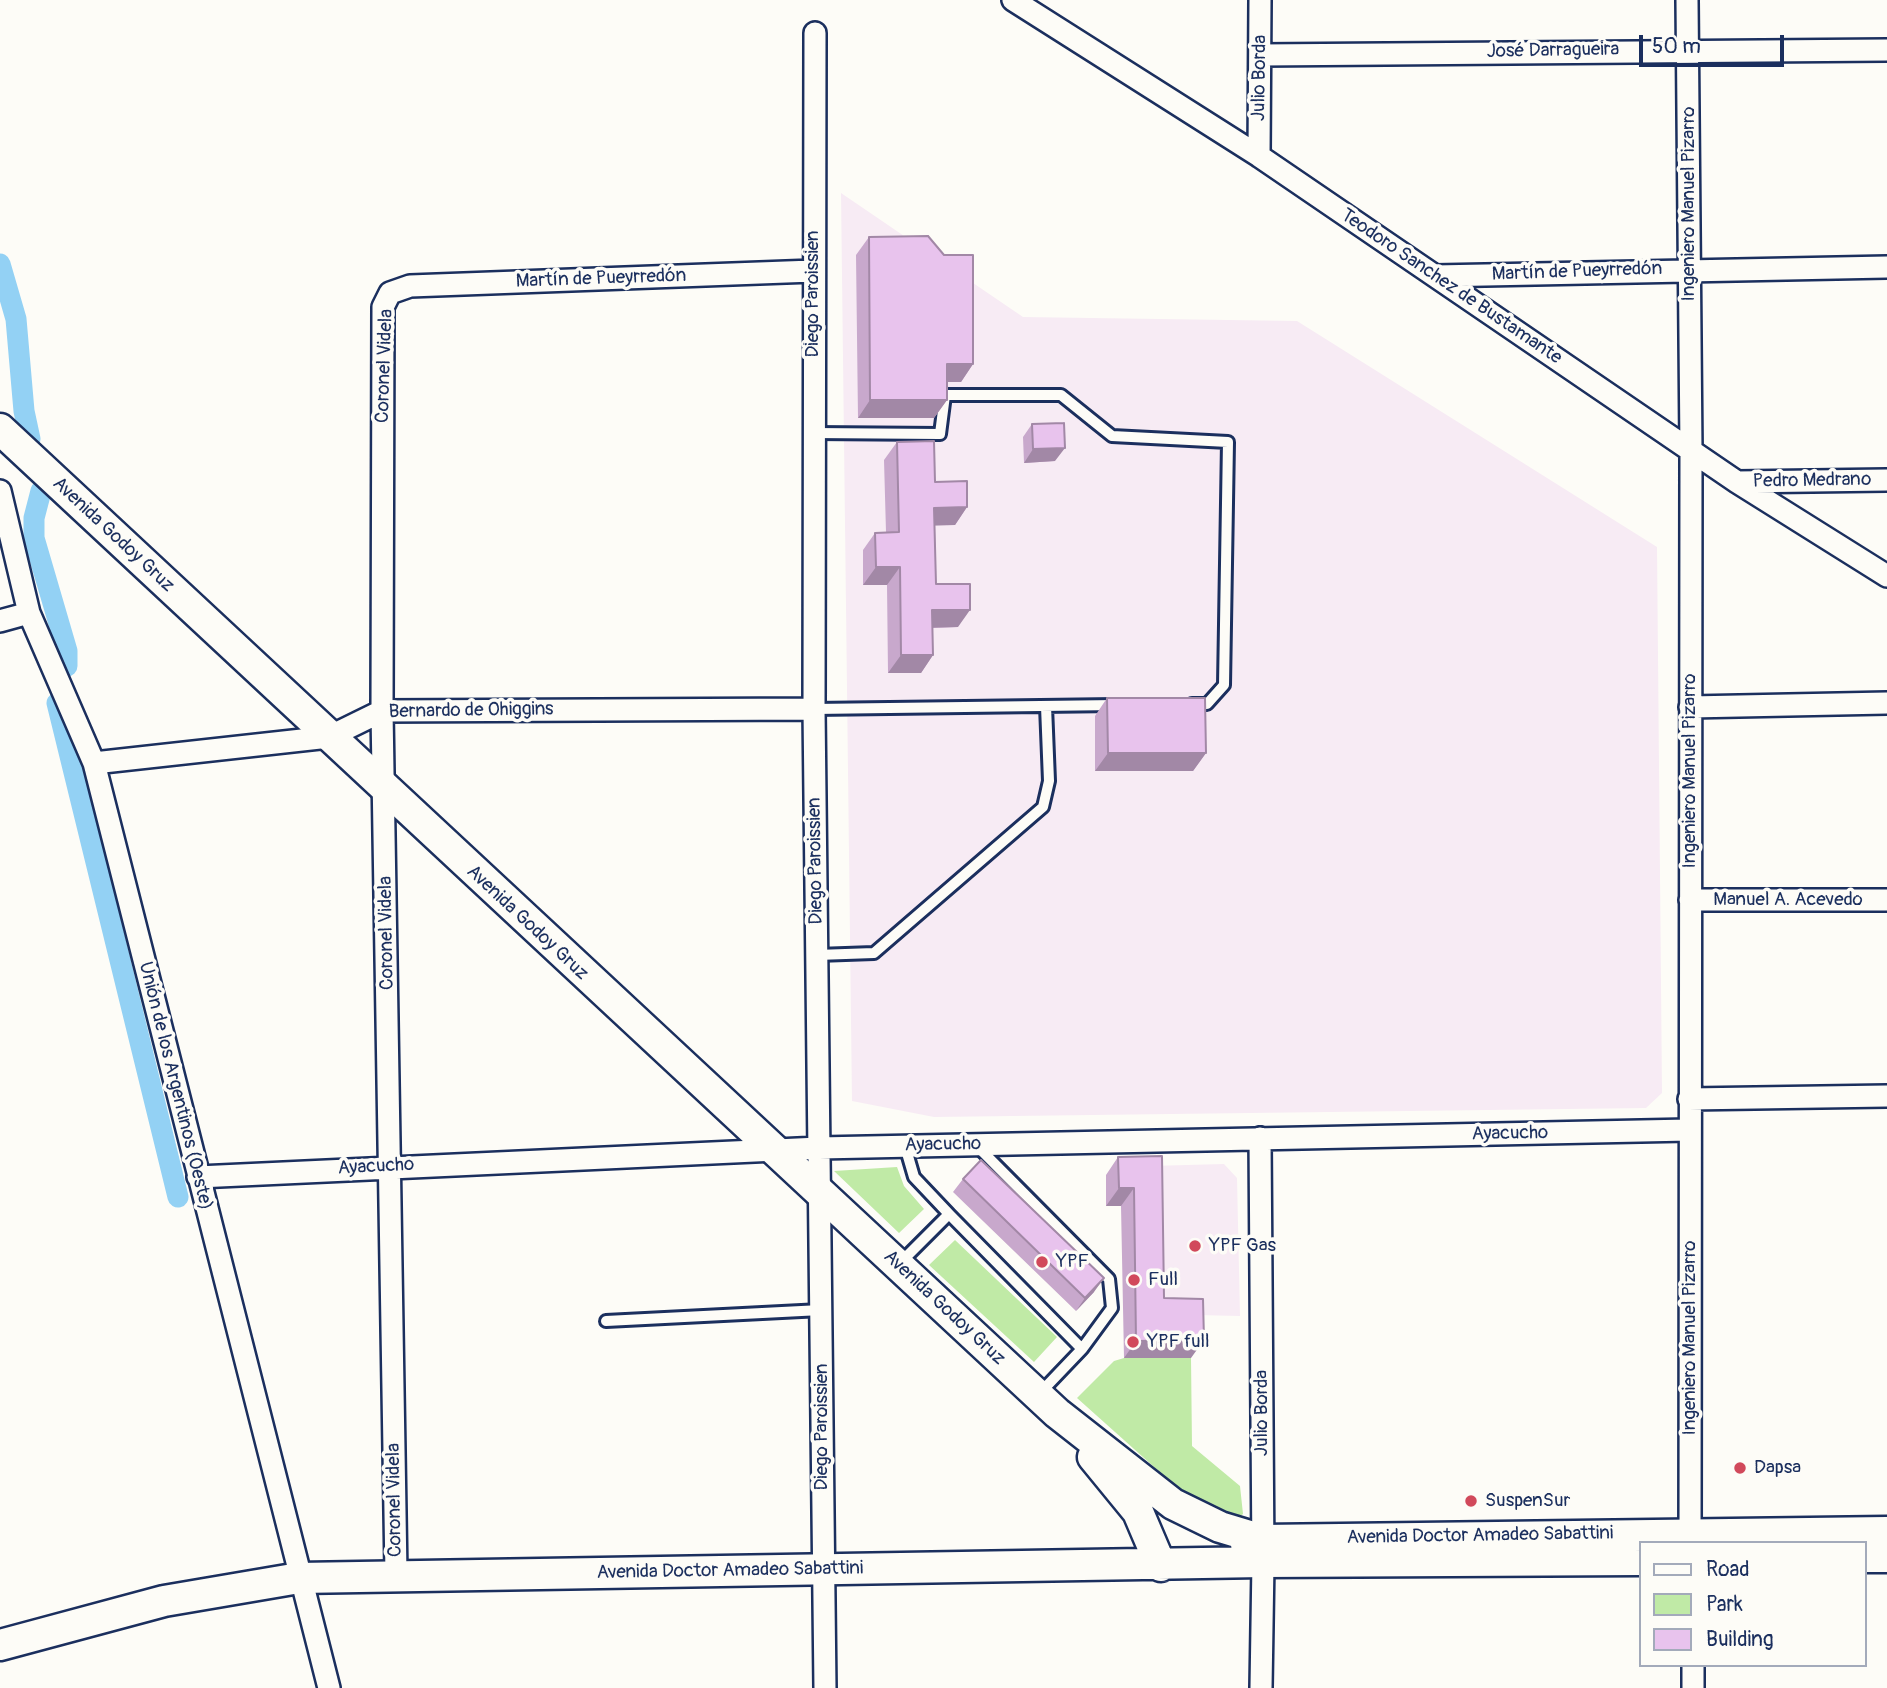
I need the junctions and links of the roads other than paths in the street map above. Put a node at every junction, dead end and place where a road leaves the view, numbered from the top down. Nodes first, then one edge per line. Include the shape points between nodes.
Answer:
1 (1013, 0) edge
2 (1260, 0) edge
3 (1687, 0) edge
4 (815, 33) dead end
5 (1688, 49) junction
6 (1887, 50) edge
7 (1261, 55) junction
8 (1259, 156) junction
9 (1887, 267) edge
10 (1690, 268) junction
11 (813, 271) junction
12 (1435, 276) junction
13 (390, 293) joint
14 (813, 433) junction
15 (1, 437) edge
16 (1691, 450) junction
17 (1887, 480) edge
18 (1737, 482) junction
19 (0, 491) edge
20 (1887, 576) edge
21 (29, 613) junction
22 (0, 621) edge
23 (1887, 703) edge
24 (1180, 704) edge
25 (1126, 705) edge
26 (1046, 706) junction
27 (1690, 707) junction
28 (814, 709) junction
29 (382, 711) junction
30 (329, 737) junction
31 (94, 763) junction
32 (384, 789) junction
33 (1690, 900) junction
34 (1887, 900) edge
35 (817, 955) junction
36 (1887, 1096) edge
37 (1689, 1099) junction
38 (1689, 1130) junction
39 (1260, 1138) junction
40 (976, 1145) junction
41 (905, 1146) junction
42 (819, 1148) junction
43 (772, 1150) junction
44 (390, 1166) junction
45 (198, 1177) junction
46 (821, 1193) junction
47 (948, 1214) junction
48 (898, 1265) junction
49 (821, 1310) junction
50 (606, 1321) dead end
51 (1083, 1349) junction
52 (1047, 1404) junction
53 (1887, 1532) edge
54 (1690, 1538) edge
55 (1263, 1551) junction
56 (1866, 1557) edge
57 (1887, 1557) edge
58 (1638, 1560) edge
59 (1161, 1566) junction
60 (823, 1571) junction
61 (396, 1574) junction
62 (299, 1577) junction
63 (0, 1645) edge
64 (1693, 1667) edge
65 (329, 1688) edge
66 (825, 1688) edge
67 (1261, 1688) edge
68 (1693, 1688) edge

1 - 8 street, Teodoro Sanchez de Bustamante
2 - 7 street, Julio Borda
3 - 5 street, Ingeniero Manuel Pizarro
4 - 11 street, Diego Paroissien
5 - 6 street, José Darragueira
5 - 7 street, José Darragueira
5 - 10 street, Ingeniero Manuel Pizarro
7 - 8 street, Julio Borda
8 - 12 street, Teodoro Sanchez de Bustamante
9 - 10 street, Martín de Pueyrredón
10 - 12 street, Martín de Pueyrredón
10 - 16 street, Ingeniero Manuel Pizarro
11 - 13 street, Martín de Pueyrredón via 410,286
11 - 14 street, Diego Paroissien
12 - 16 street, Teodoro Sanchez de Bustamante
13 - 29 street, Coronel Videla via 383,307
14 - 24 lane via 940,433 945,395 1061,395 1112,436 1228,442 1224,685 1207,704
14 - 28 street, Diego Paroissien
15 - 30 main road, Avenida Godoy Gruz
16 - 18 street, Teodoro Sanchez de Bustamante
16 - 27 street, Ingeniero Manuel Pizarro
17 - 18 street, Pedro Medrano
18 - 20 street, Teodoro Sanchez de Bustamante
19 - 21 street, Unión de los Argentinos (Oeste)
21 - 22 street
21 - 31 street, Unión de los Argentinos (Oeste)
23 - 27 street
25 - 26 lane
26 - 28 lane
26 - 35 lane via 1049,781 1044,807 874,953
27 - 33 street, Ingeniero Manuel Pizarro
28 - 29 street, Bernardo de Ohiggins
28 - 35 street, Diego Paroissien
29 - 30 street, Bernardo de Ohiggins
29 - 32 street, Coronel Videla
30 - 31 street, Bernardo de Ohiggins
30 - 32 main road, Avenida Godoy Gruz
31 - 45 street, Unión de los Argentinos (Oeste)
32 - 43 main road, Avenida Godoy Gruz
32 - 44 street, Coronel Videla
33 - 34 street, Manuel A. Acevedo
33 - 37 street, Ingeniero Manuel Pizarro
35 - 42 street, Diego Paroissien
36 - 37 street
37 - 38 street, Ingeniero Manuel Pizarro
38 - 39 street, Ayacucho
38 - 54 street, Ingeniero Manuel Pizarro
39 - 40 street, Ayacucho
39 - 55 street, Julio Borda
40 - 41 street, Ayacucho
40 - 51 lane via 1109,1279 1112,1308
41 - 42 street, Ayacucho
41 - 47 lane via 914,1177
42 - 43 street, Ayacucho
42 - 46 street, Diego Paroissien
43 - 44 street, Ayacucho
43 - 46 main road, Avenida Godoy Gruz
44 - 45 street, Ayacucho
44 - 61 street, Coronel Videla
45 - 62 street, Unión de los Argentinos (Oeste)
46 - 48 main road, Avenida Godoy Gruz
46 - 49 street, Diego Paroissien
47 - 48 lane
47 - 51 lane
48 - 52 main road, Avenida Godoy Gruz
49 - 50 lane
49 - 60 street, Diego Paroissien
51 - 52 lane
52 - 55 main road, Avenida Godoy Gruz via 1173,1504
52 - 59 main road, Avenida Godoy Gruz via 1138,1512
53 - 54 main road, Avenida Doctor Amadeo Sabattini
54 - 55 main road, Avenida Doctor Amadeo Sabattini
55 - 58 main road, Avenida Doctor Amadeo Sabattini
55 - 59 main road, Avenida Doctor Amadeo Sabattini
55 - 67 street, Julio Borda
56 - 57 main road
59 - 60 main road, Avenida Doctor Amadeo Sabattini
60 - 61 main road, Avenida Doctor Amadeo Sabattini
60 - 66 street, Diego Paroissien
61 - 62 main road, Avenida Doctor Amadeo Sabattini
62 - 63 main road, Avenida Doctor Amadeo Sabattini via 164,1601
62 - 65 street, Unión de los Argentinos (Oeste)
64 - 68 street

